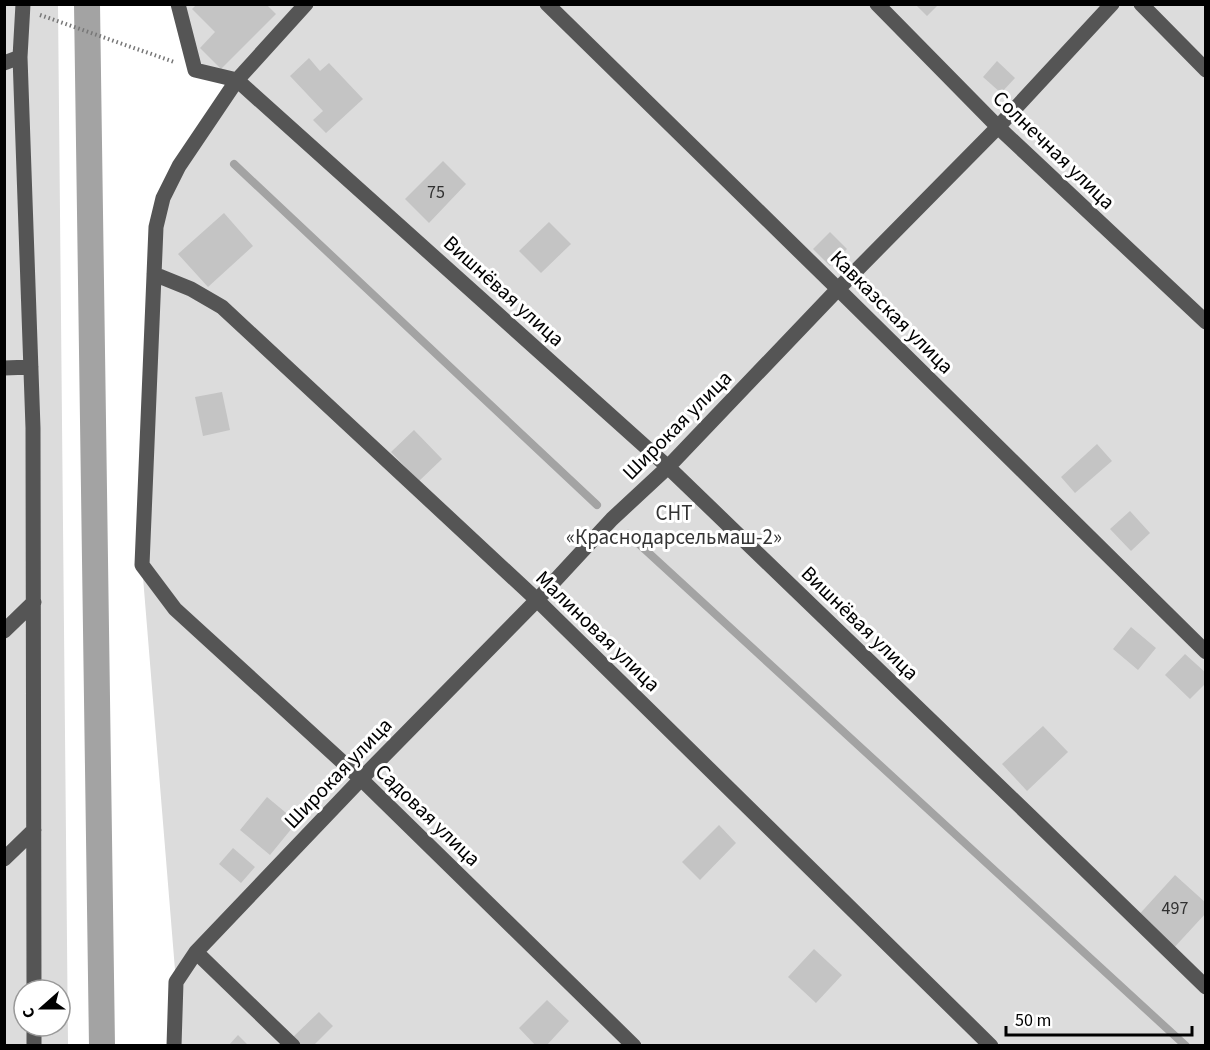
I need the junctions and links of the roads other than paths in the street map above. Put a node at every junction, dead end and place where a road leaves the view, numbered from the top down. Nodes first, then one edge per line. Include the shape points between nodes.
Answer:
1 (178, 4) edge
2 (306, 4) edge
3 (547, 4) edge
4 (877, 4) edge
5 (1112, 4) edge
6 (1141, 4) edge
7 (23, 7) edge
8 (20, 57) junction
9 (4, 63) edge
10 (1206, 70) edge
11 (237, 80) junction
12 (998, 127) junction
13 (154, 274) junction
14 (838, 289) junction
15 (1206, 322) edge
16 (31, 367) junction
17 (4, 368) edge
18 (668, 466) junction
19 (537, 600) junction
20 (34, 602) junction
21 (4, 631) edge
22 (1206, 652) edge
23 (361, 779) junction
24 (33, 830) junction
25 (4, 859) edge
26 (196, 952) junction
27 (34, 978) edge
28 (1206, 987) edge
29 (174, 1046) edge
30 (293, 1046) edge
31 (634, 1046) edge
32 (991, 1046) edge

1 - 11 street via 195,70
2 - 11 street
3 - 14 street, Кавказская улица
4 - 12 street, Солнечная улица
5 - 12 street, Широкая улица
6 - 10 street
7 - 8 street
8 - 9 street
8 - 16 street
11 - 13 street via 179,166 163,198 156,228
11 - 18 street, Вишнёвая улица
12 - 14 street, Широкая улица
12 - 15 street, Солнечная улица
13 - 19 street, Малиновая улица via 222,307
13 - 23 street, Садовая улица via 142,565 175,609
14 - 18 street, Широкая улица
14 - 22 street, Кавказская улица
16 - 17 street
16 - 20 street
18 - 19 street, Широкая улица
18 - 28 street, Вишнёвая улица
19 - 23 street, Широкая улица
19 - 32 street, Малиновая улица
20 - 21 street
20 - 24 street
23 - 26 street, Широкая улица
23 - 31 street, Садовая улица
24 - 25 street
24 - 27 street
26 - 29 street, Широкая улица via 176,982
26 - 30 street

